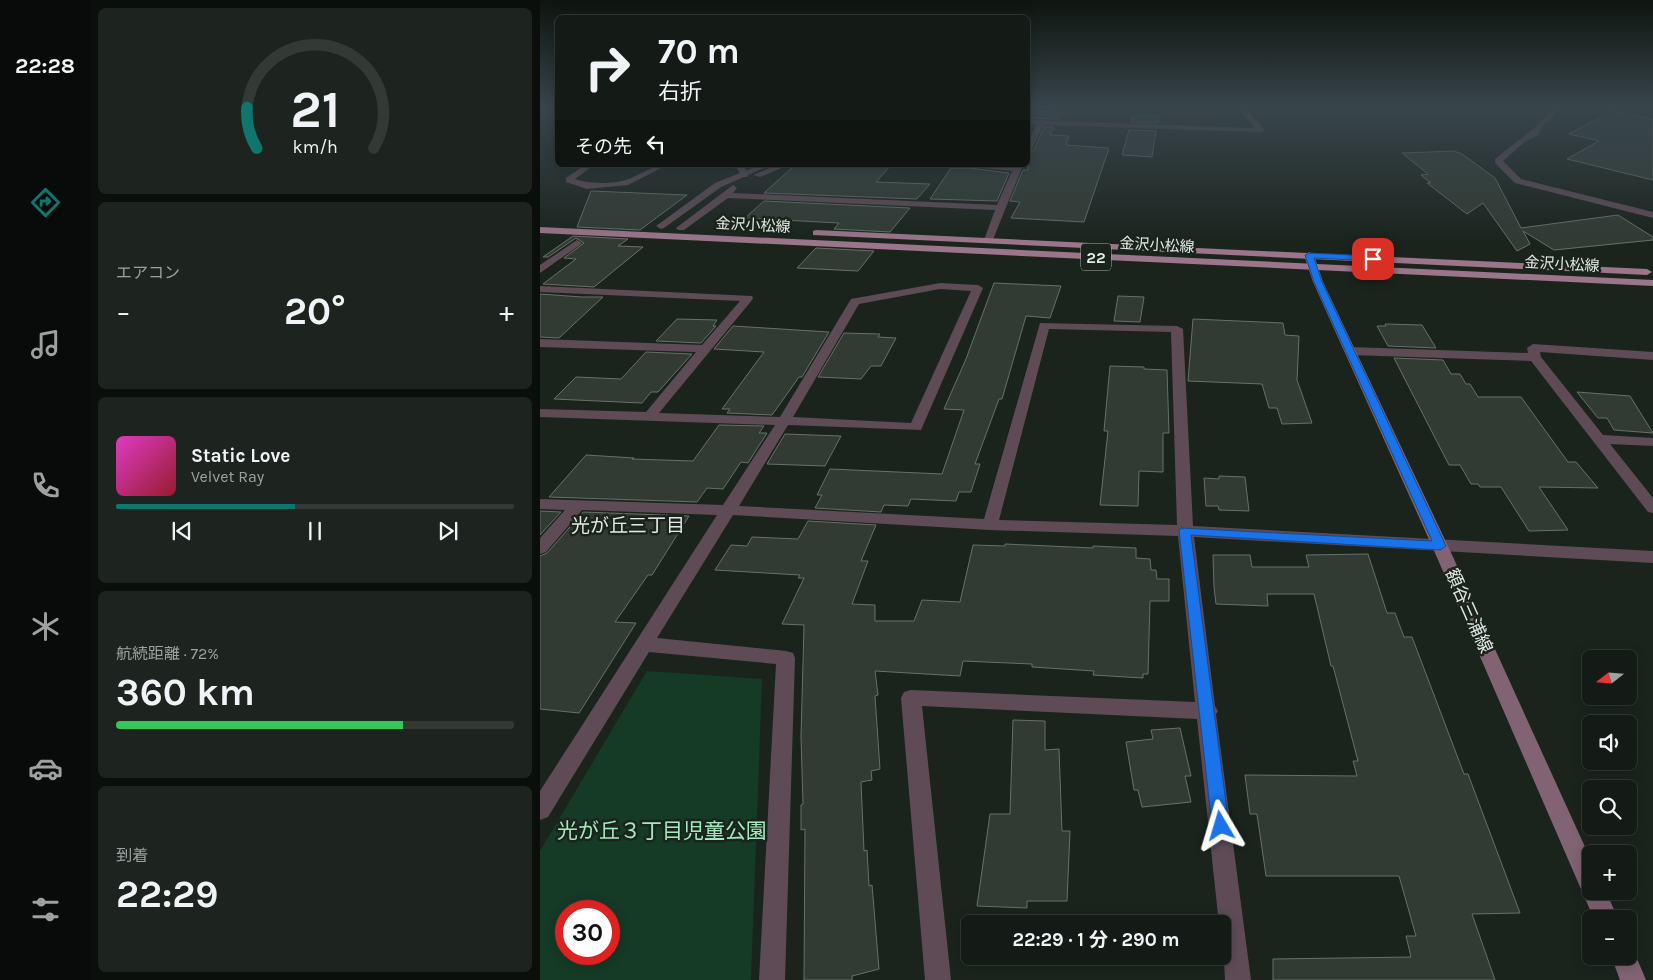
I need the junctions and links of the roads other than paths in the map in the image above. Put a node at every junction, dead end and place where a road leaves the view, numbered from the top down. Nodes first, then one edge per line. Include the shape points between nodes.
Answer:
1 (1509, 152) edge
2 (587, 167) edge
3 (659, 167) edge
4 (741, 167) edge
5 (762, 167) edge
6 (779, 167) edge
7 (1018, 167) edge
8 (744, 175) junction
9 (726, 195) junction
10 (1000, 208) junction
11 (1653, 215) edge
12 (540, 220) edge
13 (660, 226) junction
14 (680, 228) junction
15 (540, 230) edge
16 (989, 240) junction
17 (577, 243) dead end
18 (1311, 261) junction
19 (540, 270) edge
20 (1653, 273) edge
21 (1653, 283) edge
22 (540, 289) edge
23 (540, 343) edge
24 (706, 349) junction
25 (1350, 352) junction
26 (1653, 356) edge
27 (1535, 357) junction
28 (540, 413) edge
29 (649, 417) junction
30 (784, 421) junction
31 (1598, 439) junction
32 (1653, 442) edge
33 (540, 504) edge
34 (577, 506) junction
35 (1653, 508) edge
36 (728, 510) junction
37 (990, 525) junction
38 (1185, 531) junction
39 (1440, 546) junction
40 (540, 548) edge
41 (1653, 556) edge
42 (644, 644) junction
43 (1208, 711) junction
44 (540, 810) edge
45 (1582, 866) edge
46 (1627, 965) edge
47 (772, 980) edge
48 (938, 980) edge
49 (1238, 980) edge
50 (1633, 980) edge

1 - 11 street via 1498,161 1518,181
2 - 3 street via 569,180 587,186 628,182
4 - 8 street
5 - 8 street
6 - 9 street via 755,175
7 - 10 street
8 - 13 street via 718,185
9 - 10 street
9 - 14 street
10 - 16 street
12 - 13 main road, 金沢小松線 / 22
13 - 14 main road, 金沢小松線 / 22
14 - 16 main road, 金沢小松線 / 22
15 - 18 main road, 金沢小松線 / 22
16 - 18 main road, 金沢小松線 / 22
17 - 19 street
18 - 20 main road, 金沢小松線 / 22
18 - 21 main road, 金沢小松線 / 22
18 - 25 main road, 額谷三浦線
22 - 24 street via 748,298
23 - 24 street
24 - 29 street
25 - 27 street
25 - 39 main road, 額谷三浦線
26 - 27 street via 1533,348
27 - 31 street
28 - 29 street
29 - 30 street
30 - 30 street via 916,427 978,288 940,286 855,301
30 - 36 street
31 - 32 street
31 - 35 street
33 - 34 street
34 - 36 street
34 - 40 street
36 - 37 street
36 - 42 street
37 - 38 street
37 - 38 street via 1044,325 1177,329
38 - 39 street
38 - 43 street
39 - 41 street
39 - 45 main road, 額谷三浦線
42 - 44 street
42 - 47 street via 786,658
43 - 48 street via 911,698
43 - 49 street
46 - 50 main road

